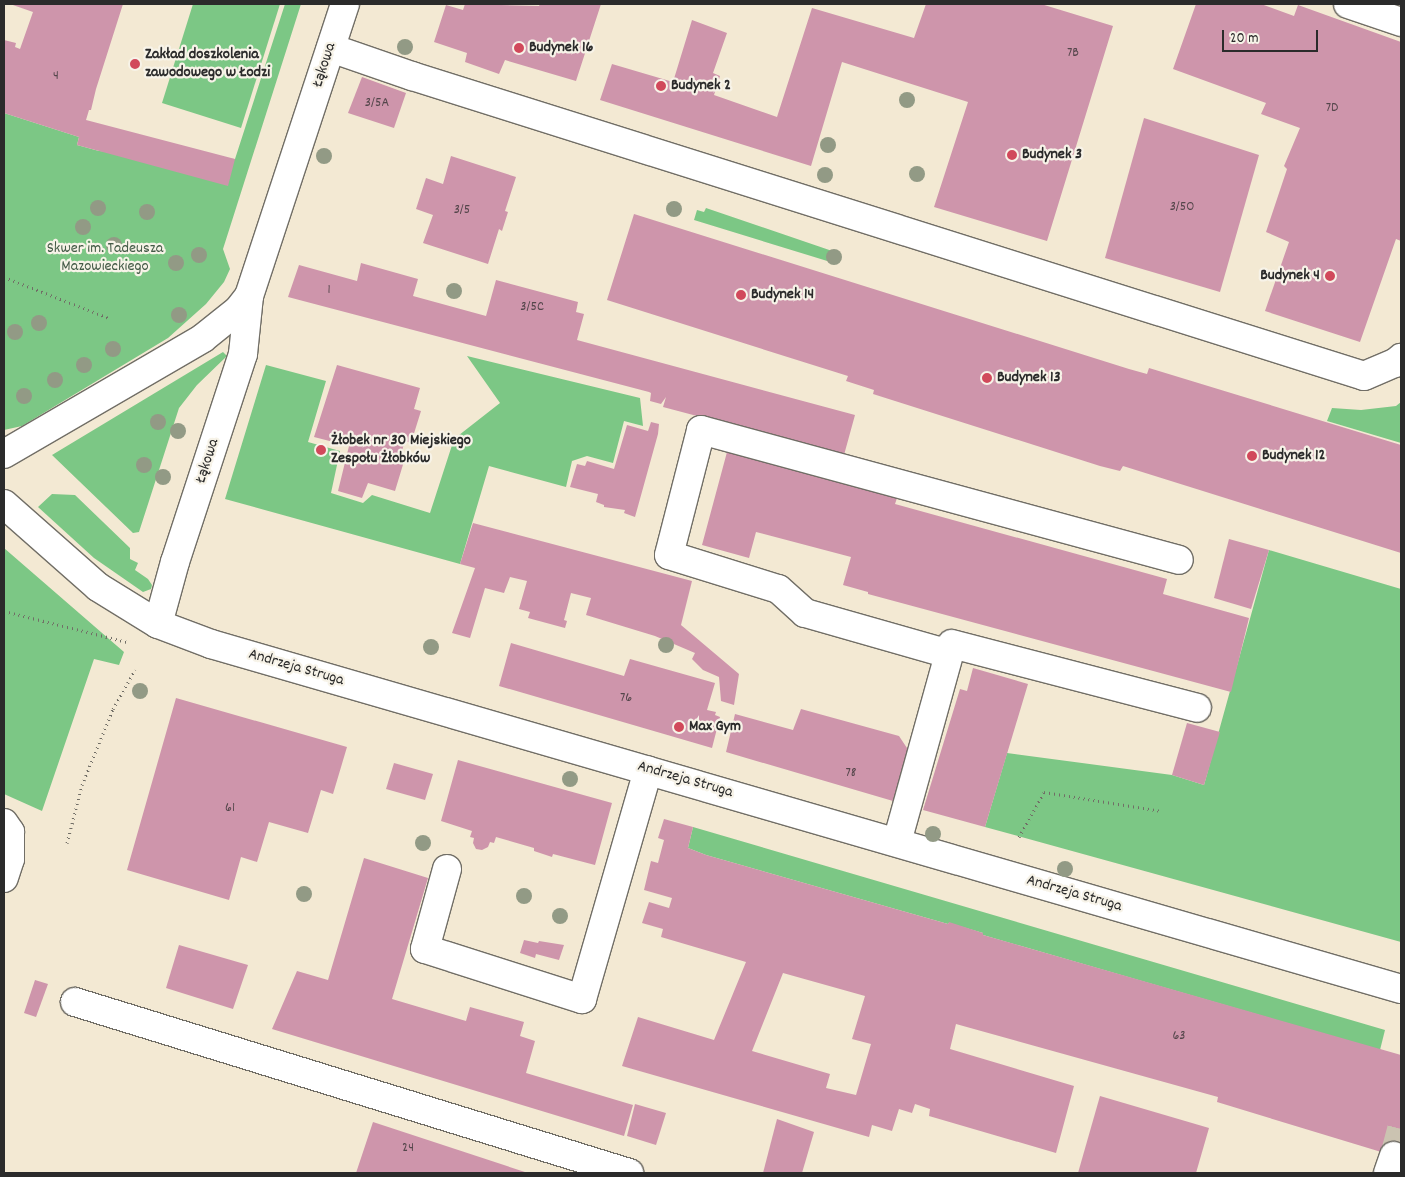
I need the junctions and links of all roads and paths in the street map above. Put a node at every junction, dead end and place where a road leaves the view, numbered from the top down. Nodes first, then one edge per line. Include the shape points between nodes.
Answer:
1 (345, 4) edge
2 (1348, 4) edge
3 (1401, 22) edge
4 (331, 48) junction
5 (4, 277) edge
6 (249, 296) junction
7 (110, 318) dead end
8 (1401, 358) edge
9 (4, 454) edge
10 (4, 504) edge
11 (1179, 560) dead end
12 (4, 611) edge
13 (158, 624) junction
14 (128, 642) dead end
15 (949, 654) junction
16 (135, 670) dead end
17 (1197, 708) dead end
18 (648, 770) junction
19 (1161, 811) dead end
20 (4, 823) edge
21 (1019, 837) dead end
22 (897, 842) junction
23 (66, 843) dead end
24 (447, 869) dead end
25 (4, 878) edge
26 (1401, 990) edge
27 (75, 1002) dead end
28 (629, 1173) edge

1 - 4 street, Łąkowa
2 - 3 street
4 - 6 street, Łąkowa
4 - 8 street via 1364,376
5 - 7 path
6 - 9 street, Łąkowa via 238,310 203,338
6 - 13 street, Łąkowa via 243,354
10 - 13 street, Andrzeja Struga via 98,587
11 - 15 street via 701,430 669,555 778,588 805,613
12 - 14 path
13 - 18 street, Andrzeja Struga via 211,644
15 - 17 street via 952,644
15 - 22 street
16 - 23 path via 112,709 82,785
18 - 22 street, Andrzeja Struga
18 - 24 street via 582,999 425,949
19 - 21 path via 1044,792
20 - 25 street via 10,832 10,859
22 - 26 street, Andrzeja Struga
27 - 28 street

